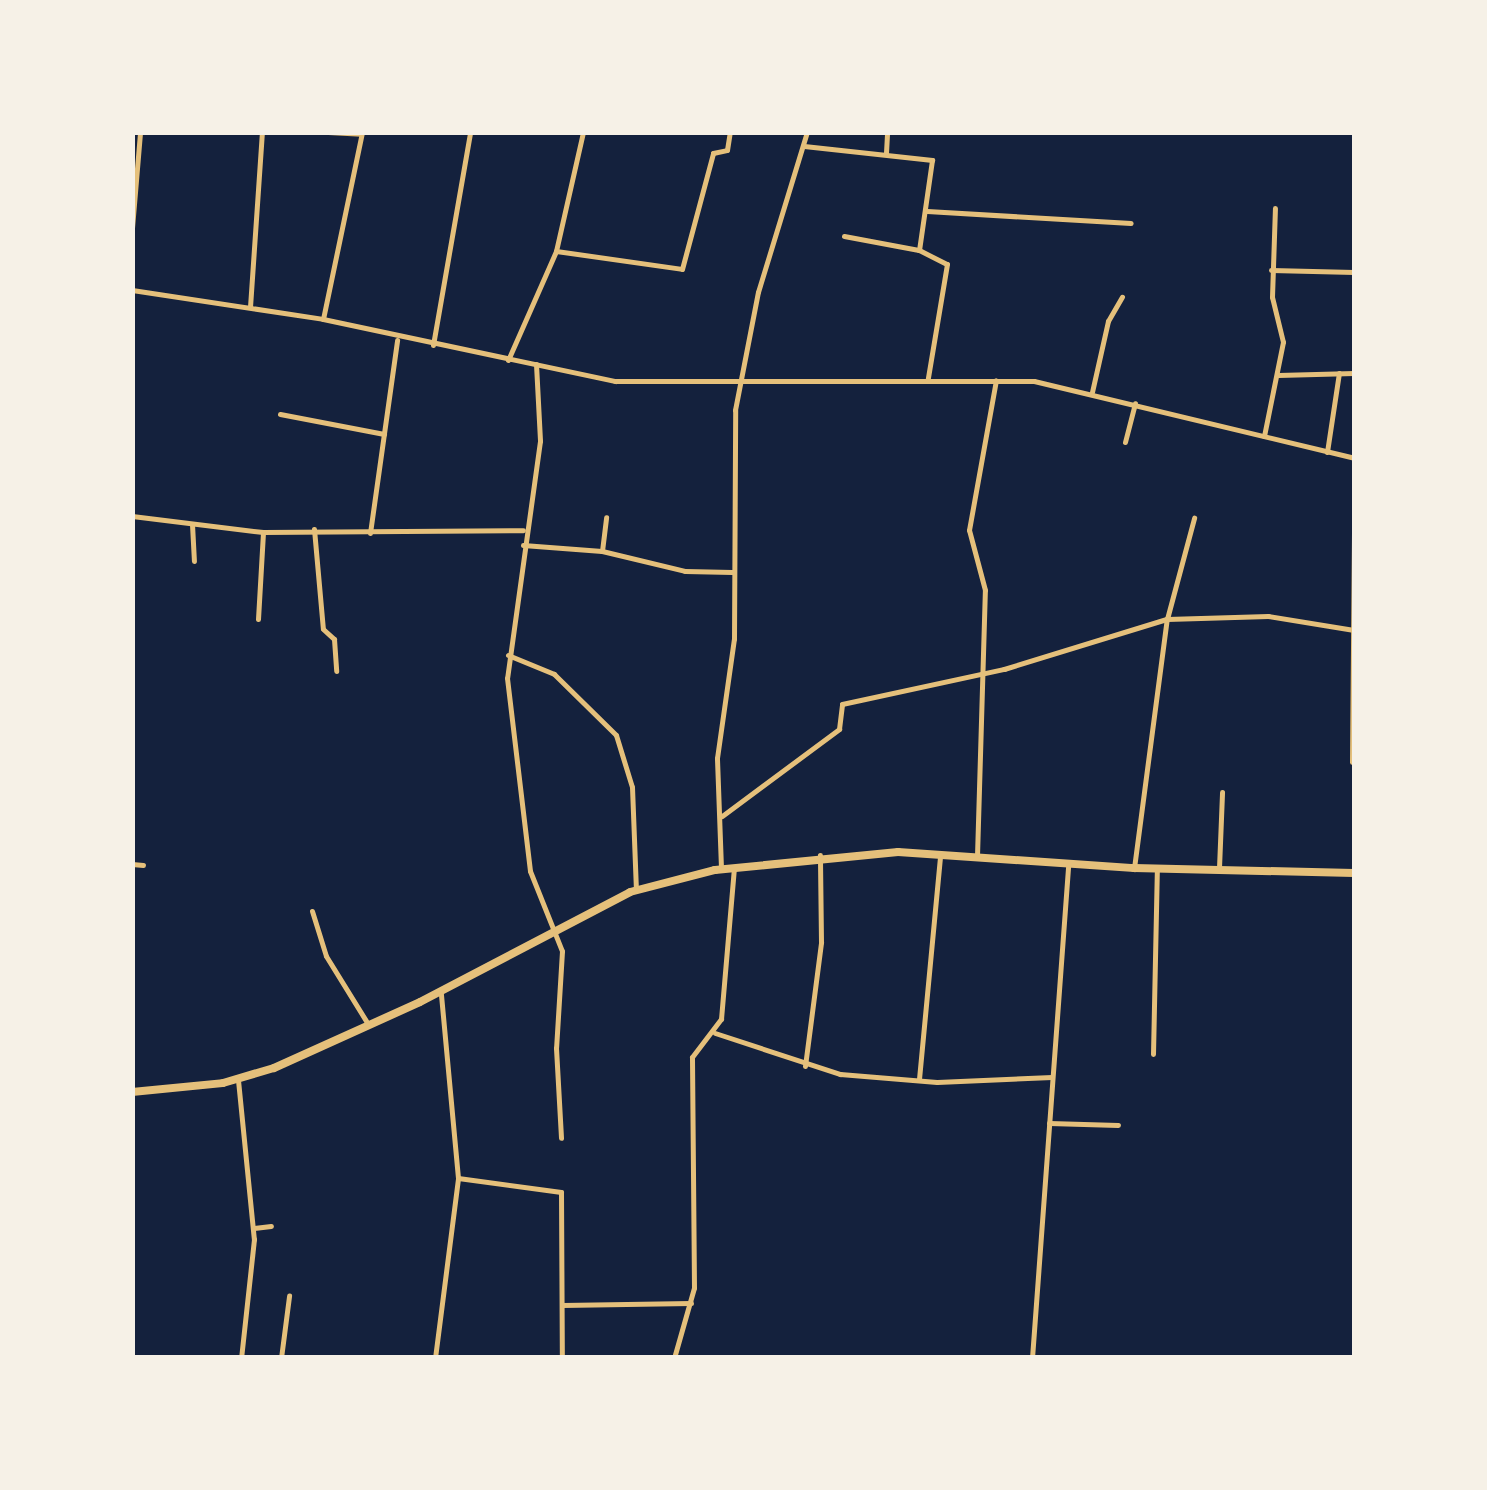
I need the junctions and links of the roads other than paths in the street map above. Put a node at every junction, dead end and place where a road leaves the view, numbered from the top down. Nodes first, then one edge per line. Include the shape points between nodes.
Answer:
1 (140, 132) edge
2 (262, 132) edge
3 (328, 132) edge
4 (470, 132) edge
5 (503, 132) edge
6 (527, 132) edge
7 (583, 132) edge
8 (631, 132) edge
9 (645, 132) edge
10 (730, 132) edge
11 (807, 132) edge
12 (887, 132) edge
13 (361, 133) edge
14 (804, 146) junction
15 (886, 153) junction
16 (1275, 208) dead end
17 (927, 211) junction
18 (1131, 223) dead end
19 (132, 228) edge
20 (844, 236) dead end
21 (919, 250) junction
22 (556, 252) junction
23 (1271, 270) junction
24 (1354, 272) edge
25 (132, 290) edge
26 (1122, 297) dead end
27 (250, 307) junction
28 (323, 320) junction
29 (397, 340) junction
30 (433, 345) junction
31 (508, 360) junction
32 (536, 364) junction
33 (1339, 373) junction
34 (1354, 373) edge
35 (1276, 375) junction
36 (742, 378) junction
37 (928, 378) junction
38 (996, 380) junction
39 (1092, 392) junction
40 (1135, 403) junction
41 (280, 414) dead end
42 (384, 434) junction
43 (1264, 436) junction
44 (1125, 442) dead end
45 (1327, 452) junction
46 (1354, 458) edge
47 (132, 516) edge
48 (606, 517) dead end
49 (1194, 518) dead end
50 (1354, 523) edge
51 (192, 524) junction
52 (314, 529) junction
53 (523, 530) junction
54 (264, 532) junction
55 (370, 533) junction
56 (522, 545) junction
57 (602, 551) junction
58 (194, 561) dead end
59 (732, 572) junction
60 (258, 618) dead end
61 (1167, 619) junction
62 (1352, 629) edge
63 (508, 655) junction
64 (336, 671) dead end
65 (978, 676) junction
66 (1353, 739) edge
67 (1352, 762) dead end
68 (1222, 792) dead end
69 (722, 816) junction
70 (940, 854) junction
71 (820, 855) junction
72 (977, 856) junction
73 (1068, 862) junction
74 (132, 864) edge
75 (143, 865) dead end
76 (734, 868) junction
77 (1134, 868) junction
78 (1156, 868) junction
79 (1218, 868) junction
80 (722, 869) junction
81 (1354, 873) edge
82 (636, 890) junction
83 (312, 911) dead end
84 (554, 932) junction
85 (440, 992) junction
86 (369, 1026) junction
87 (715, 1033) junction
88 (1153, 1054) dead end
89 (806, 1066) junction
90 (1052, 1077) junction
91 (238, 1080) junction
92 (919, 1080) junction
93 (132, 1092) edge
94 (1049, 1122) junction
95 (1118, 1125) dead end
96 (560, 1138) dead end
97 (458, 1178) junction
98 (271, 1226) dead end
99 (253, 1228) junction
100 (289, 1296) dead end
101 (691, 1303) junction
102 (562, 1305) junction
103 (241, 1358) edge
104 (280, 1358) edge
105 (435, 1358) edge
106 (562, 1358) edge
107 (674, 1358) edge
108 (1032, 1358) edge

1 - 19 street
2 - 27 street
3 - 13 street
4 - 30 street
5 - 6 street
7 - 22 street
8 - 9 street
10 - 22 street via 727,150 713,153 682,269
11 - 14 street
12 - 15 street
13 - 28 street
14 - 15 street
14 - 36 street via 758,292
15 - 17 street via 931,158
16 - 23 street
17 - 18 street
17 - 21 street
20 - 21 street
21 - 37 street via 948,264
22 - 31 street
23 - 24 street
23 - 35 street via 1283,342
25 - 27 street
26 - 39 street via 1108,322
27 - 28 street
28 - 29 street
29 - 30 street
29 - 42 street
30 - 31 street
31 - 32 street
32 - 36 street via 648,384
32 - 53 street via 540,441
33 - 34 street
33 - 35 street
33 - 45 street
35 - 43 street
36 - 37 street
36 - 59 street via 732,461
37 - 38 street
38 - 39 street
38 - 65 street via 969,530 984,572
39 - 40 street
40 - 43 street
40 - 44 street
41 - 42 street
42 - 55 street
43 - 45 street
45 - 46 street
47 - 51 street
48 - 57 street
49 - 61 street
50 - 62 street
51 - 54 street
51 - 58 street
52 - 54 street
52 - 55 street
52 - 64 street via 323,629 334,639
53 - 55 street
53 - 56 street
54 - 60 street
56 - 57 street
56 - 63 street
57 - 59 street via 685,572
59 - 69 street via 732,658 717,758
61 - 62 street via 1268,616
61 - 65 street
61 - 77 street
62 - 66 street
63 - 82 street via 554,674 616,735 632,787
63 - 84 street via 524,838
65 - 69 street via 842,704 839,729
65 - 72 street
66 - 67 street
68 - 79 street
69 - 80 street
70 - 71 main road
70 - 72 main road
70 - 92 street
71 - 76 main road
71 - 89 street via 820,942
72 - 73 main road
73 - 77 main road
73 - 90 street
74 - 75 street
76 - 80 main road
76 - 87 street via 728,979
77 - 78 main road
78 - 79 main road
78 - 88 street
79 - 81 main road
80 - 82 main road
82 - 84 main road
83 - 86 street via 326,956
84 - 85 main road
84 - 96 street via 563,962 556,1048
85 - 86 main road
85 - 97 street
86 - 91 main road
87 - 89 street
87 - 101 street via 692,1058
89 - 92 street
90 - 92 street
90 - 94 street
91 - 93 main road
91 - 99 street
94 - 95 street
94 - 108 street
97 - 102 street via 560,1192
97 - 105 street
98 - 99 street
99 - 103 street
100 - 104 street
101 - 102 street
101 - 107 street
102 - 106 street

